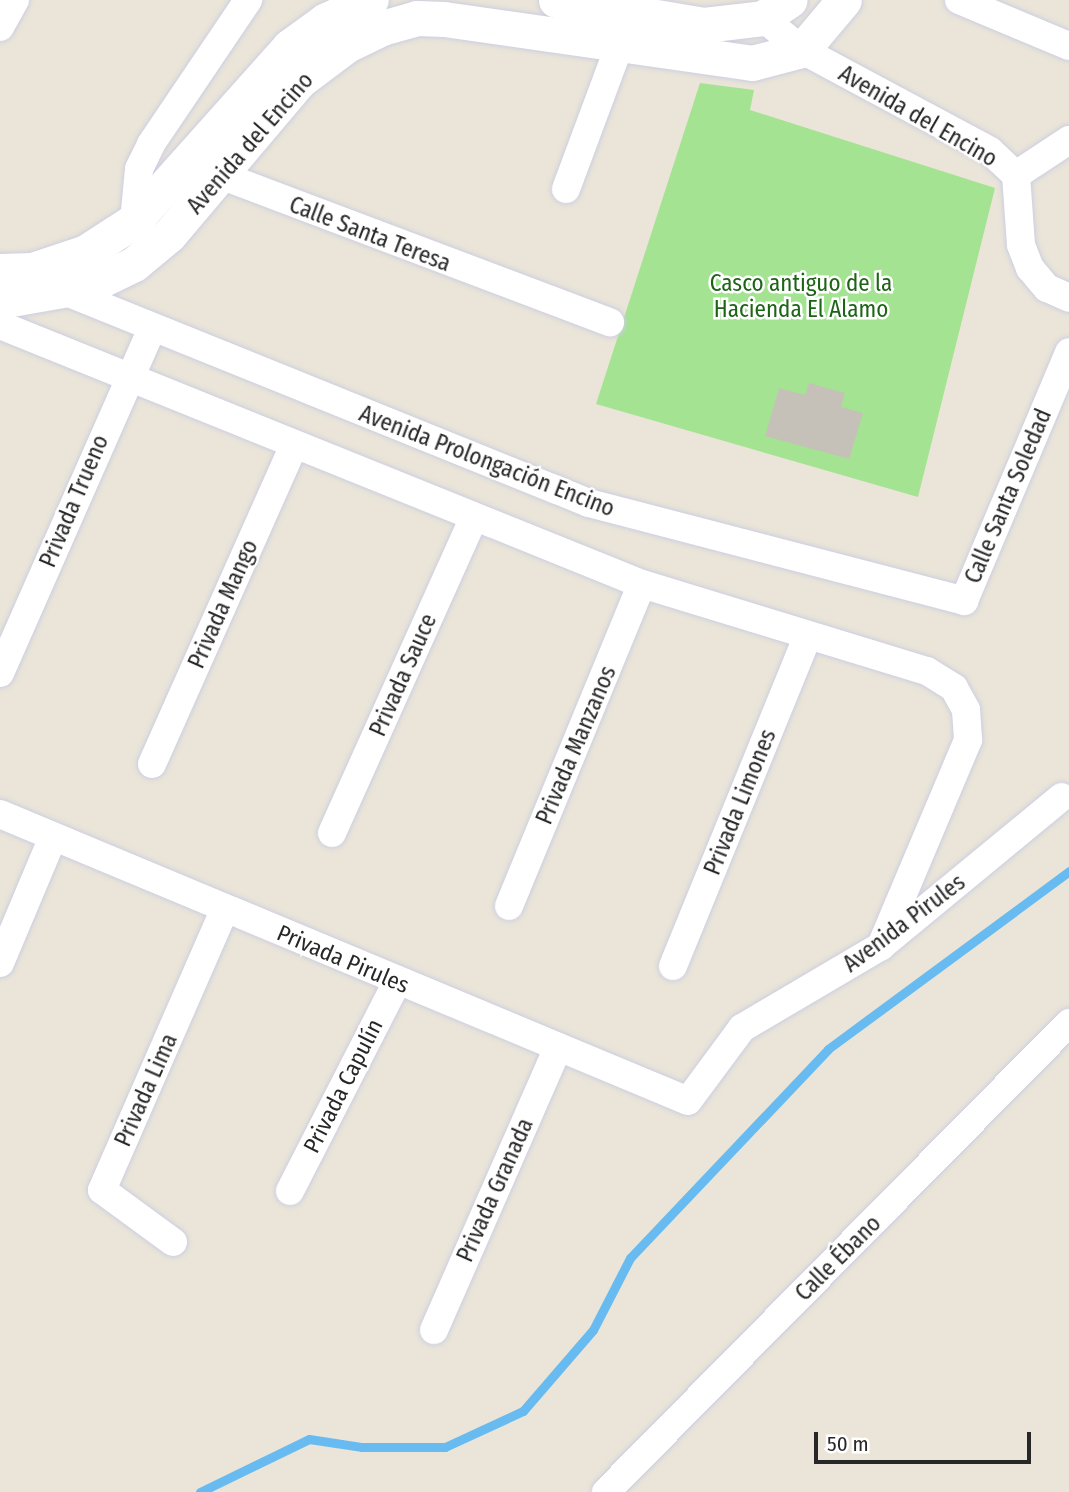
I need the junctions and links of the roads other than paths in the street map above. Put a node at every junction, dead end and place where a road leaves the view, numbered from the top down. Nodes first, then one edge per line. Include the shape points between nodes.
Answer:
1 (15, 0) edge
2 (248, 0) edge
3 (371, 0) edge
4 (556, 0) edge
5 (844, 0) edge
6 (959, 0) edge
7 (777, 9) edge
8 (0, 27) edge
9 (620, 44) junction
10 (1069, 46) edge
11 (802, 50) junction
12 (1069, 140) edge
13 (220, 175) junction
14 (1016, 175) junction
15 (566, 189) dead end
16 (134, 221) junction
17 (0, 271) edge
18 (64, 291) junction
19 (1069, 298) edge
20 (0, 301) edge
21 (610, 322) dead end
22 (0, 325) edge
23 (151, 331) junction
24 (1069, 352) edge
25 (127, 377) junction
26 (294, 445) junction
27 (474, 517) junction
28 (642, 584) junction
29 (964, 601) joint
30 (807, 637) junction
31 (0, 673) edge
32 (152, 764) dead end
33 (1062, 797) dead end
34 (0, 814) edge
35 (332, 833) dead end
36 (53, 837) junction
37 (509, 906) dead end
38 (225, 909) junction
39 (881, 946) junction
40 (0, 963) edge
41 (673, 967) dead end
42 (397, 982) junction
43 (1069, 1023) edge
44 (557, 1050) junction
45 (688, 1101) joint
46 (290, 1191) dead end
47 (173, 1242) dead end
48 (434, 1331) dead end
49 (606, 1492) edge

1 - 8 street
2 - 16 street via 151,144 139,169
3 - 16 street, Avenida del Encino via 326,20 289,47
4 - 7 street, Avenida del Encino via 704,26
5 - 11 street
6 - 10 street
7 - 11 street, Avenida del Encino
9 - 11 street, Avenida del Encino via 752,63
9 - 13 street, Avenida del Encino via 444,19 417,18 382,28 347,44 299,81
9 - 15 street
11 - 14 street, Avenida del Encino via 990,151
12 - 14 street
13 - 18 street, Avenida del Encino via 170,235 134,264
13 - 21 street, Calle Santa Teresa
14 - 19 street, Avenida del Encino via 1021,245 1030,268 1047,288
16 - 17 street, Avenida del Encino via 86,252 32,270
18 - 20 street, Avenida del Encino
18 - 23 street, Avenida Prolongación Encino
22 - 25 street
23 - 25 street, Privada Trueno
23 - 29 street, Avenida Prolongación Encino via 589,503
24 - 29 street, Calle Santa Soledad
25 - 26 street
25 - 31 street, Privada Trueno
26 - 27 street
26 - 32 street, Privada Mango
27 - 28 street
27 - 35 street, Privada Sauce
28 - 30 street
28 - 37 street, Privada Manzanos
30 - 39 street via 928,671 954,688 966,710 968,740
30 - 41 street, Privada Limones
33 - 39 street, Avenida Pirules
34 - 36 street, Privada Pirules
36 - 38 street, Privada Pirules
36 - 40 street
38 - 42 street, Privada Pirules
38 - 47 street, Privada Lima via 102,1190
39 - 45 street, Avenida Pirules via 742,1028
42 - 44 street, Privada Pirules
42 - 46 street, Privada Capulín
43 - 49 street, Calle Ébano
44 - 45 street, Privada Pirules
44 - 48 street, Privada Granada

